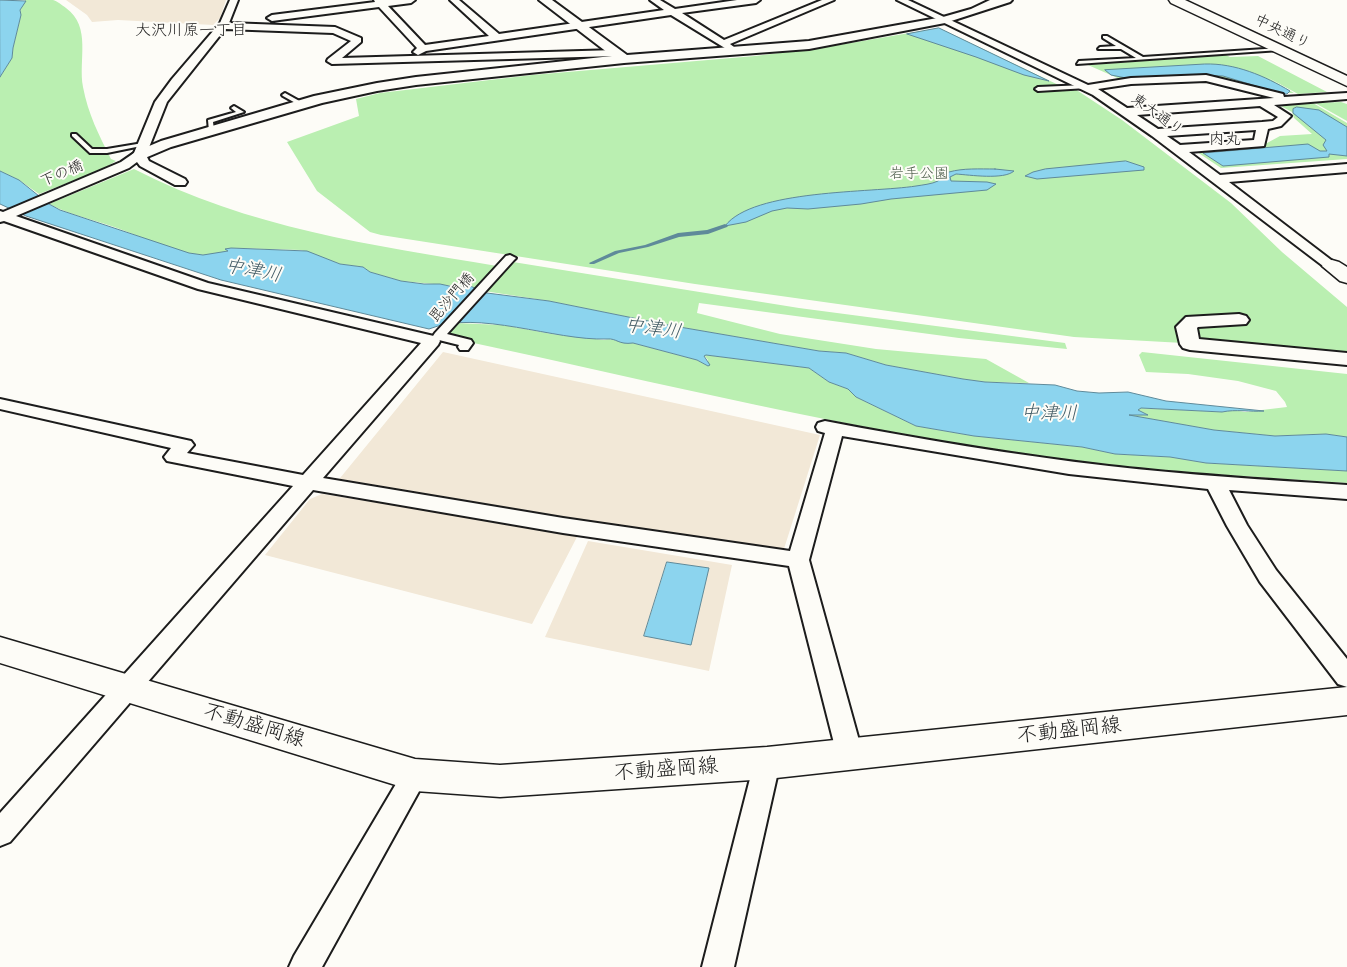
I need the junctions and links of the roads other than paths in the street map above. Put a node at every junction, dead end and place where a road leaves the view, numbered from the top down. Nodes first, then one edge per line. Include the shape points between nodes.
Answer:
1 (234, 0) edge
2 (411, 0) edge
3 (454, 0) edge
4 (545, 0) edge
5 (654, 0) edge
6 (752, 0) edge
7 (830, 0) edge
8 (901, 0) edge
9 (1006, 0) edge
10 (1175, 0) edge
11 (380, 2) edge
12 (673, 12) junction
13 (775, 14) junction
14 (945, 20) junction
15 (223, 25) junction
16 (579, 25) junction
17 (496, 37) junction
18 (1105, 37) dead end
19 (724, 43) junction
20 (1122, 47) junction
21 (422, 48) junction
22 (1100, 48) dead end
23 (1280, 50) junction
24 (734, 52) junction
25 (620, 56) junction
26 (1142, 59) junction
27 (409, 60) junction
28 (1079, 63) dead end
29 (1347, 82) edge
30 (1250, 88) junction
31 (1038, 89) dead end
32 (1090, 89) junction
33 (285, 94) dead end
34 (1347, 96) edge
35 (1296, 100) junction
36 (1267, 102) junction
37 (301, 104) junction
38 (1237, 104) junction
39 (1206, 107) junction
40 (234, 108) dead end
41 (1126, 112) junction
42 (1262, 126) junction
43 (1237, 127) junction
44 (211, 130) junction
45 (1156, 133) junction
46 (74, 135) dead end
47 (1260, 143) junction
48 (142, 150) junction
49 (1178, 150) junction
50 (1347, 168) edge
51 (1217, 179) junction
52 (180, 182) dead end
53 (4, 215) edge
54 (510, 258) dead end
55 (1342, 269) edge
56 (1239, 320) dead end
57 (464, 347) dead end
58 (1347, 359) edge
59 (0, 404) edge
60 (306, 483) junction
61 (1216, 484) junction
62 (1347, 492) edge
63 (798, 560) junction
64 (0, 650) edge
65 (1347, 677) edge
66 (128, 689) junction
67 (1347, 701) edge
68 (850, 755) junction
69 (767, 763) junction
70 (415, 775) junction
71 (0, 833) edge
72 (305, 967) edge
73 (718, 967) edge

1 - 15 street
2 - 11 street
3 - 17 street
4 - 16 street
5 - 12 street
6 - 12 street
6 - 13 street
7 - 13 street
8 - 14 street, 東大通り
9 - 14 street
10 - 23 main road, 中央通り
11 - 15 street
11 - 21 street
12 - 16 street
12 - 19 street
13 - 19 street
14 - 24 street via 809,44
14 - 32 street, 東大通り
15 - 27 street via 335,30 358,40 332,61
15 - 48 street via 161,102
16 - 17 street
16 - 25 street
17 - 21 street
18 - 20 lane
19 - 24 street
20 - 22 lane
20 - 26 lane
21 - 27 street
23 - 26 lane
23 - 29 main road, 中央通り
24 - 25 street
25 - 27 street
25 - 37 street via 410,82
26 - 28 lane
30 - 32 street via 1206,78 1131,81
30 - 35 street
30 - 36 street
31 - 32 lane
32 - 38 street via 1210,88
32 - 41 street, 東大通り
33 - 37 lane
34 - 35 street
35 - 36 street
36 - 38 street
36 - 42 street via 1285,116 1277,124
37 - 44 street
38 - 39 street
39 - 41 street
39 - 43 street
40 - 44 lane via 241,112 210,120
41 - 45 street, 東大通り
42 - 43 street
42 - 47 street
43 - 45 street
43 - 47 street
44 - 48 street
45 - 49 street, 東大通り
46 - 48 lane via 90,151
47 - 49 street
48 - 52 street via 144,163
48 - 53 street, 下の橋 via 125,165
49 - 51 street, 東大通り
50 - 51 street
51 - 55 street, 東大通り
53 - 60 street via 203,286 432,341
54 - 57 street, 毘沙門橋 via 439,336 467,343
56 - 58 street via 1193,321 1186,327 1190,344
59 - 60 street via 184,445 174,457
60 - 63 street
60 - 66 street
61 - 62 street
61 - 63 street via 1031,462 830,428
61 - 65 street via 1268,576
63 - 68 street
64 - 66 main road, 不動盛岡線
66 - 70 main road, 不動盛岡線
66 - 71 street
67 - 68 main road, 不動盛岡線
68 - 69 main road, 不動盛岡線
69 - 70 main road, 不動盛岡線 via 500,781
69 - 73 street
70 - 72 street

